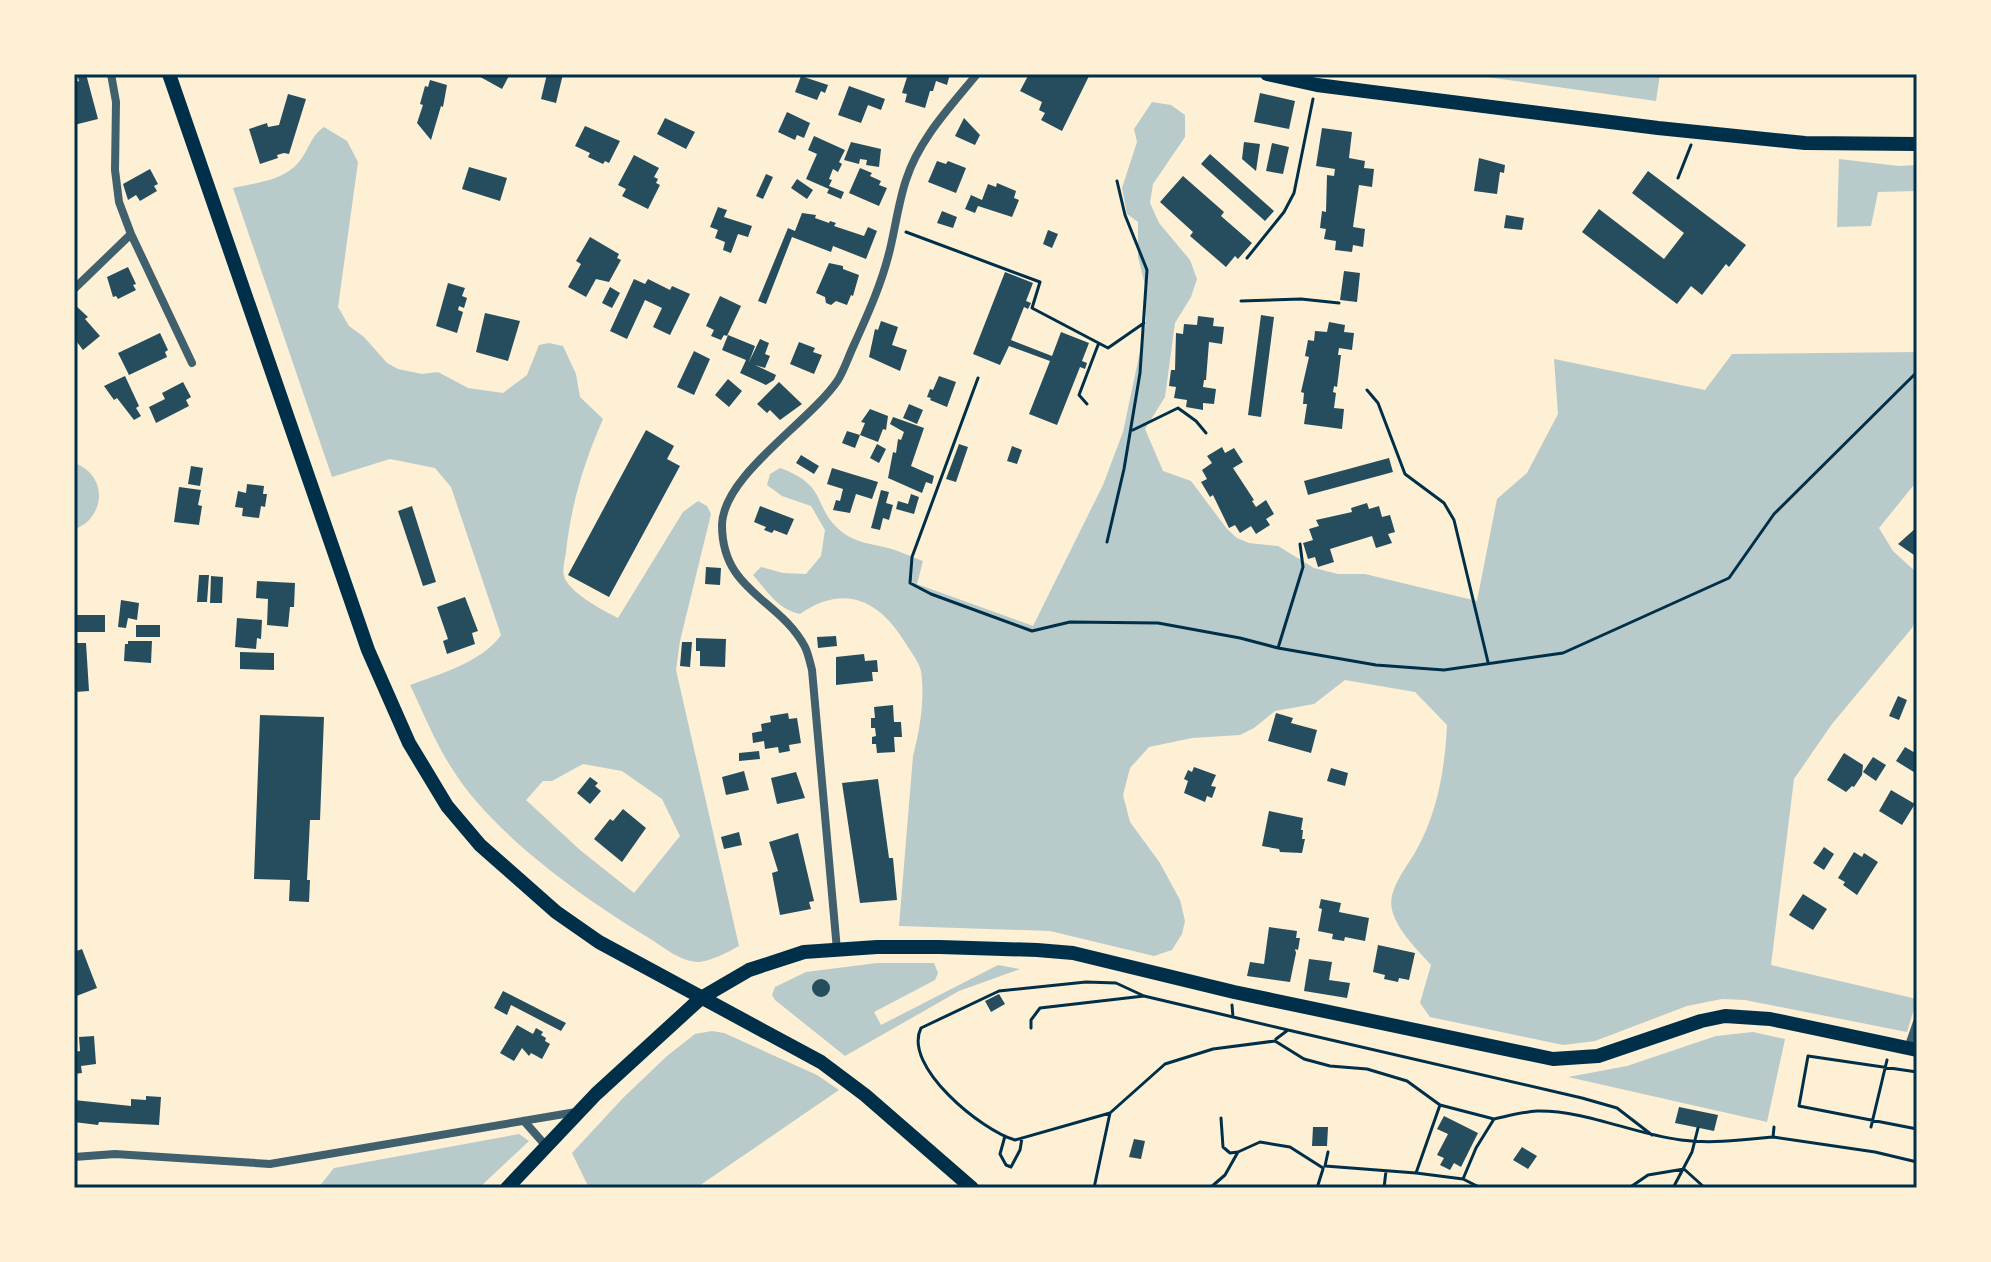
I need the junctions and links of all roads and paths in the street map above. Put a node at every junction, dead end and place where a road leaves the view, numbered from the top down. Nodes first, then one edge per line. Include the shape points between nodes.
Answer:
1 (111, 74) edge
2 (169, 74) edge
3 (977, 74) edge
4 (1267, 74) edge
5 (1317, 85) junction
6 (1917, 144) edge
7 (1691, 146) dead end
8 (1678, 178) dead end
9 (1117, 181) dead end
10 (895, 227) junction
11 (131, 234) junction
12 (1247, 258) dead end
13 (74, 289) edge
14 (1241, 301) dead end
15 (1339, 303) dead end
16 (1145, 323) junction
17 (1098, 345) junction
18 (192, 363) dead end
19 (1917, 372) edge
20 (978, 378) dead end
21 (1367, 390) dead end
22 (1087, 404) dead end
23 (1130, 431) junction
24 (1206, 433) dead end
25 (1107, 542) dead end
26 (1300, 544) dead end
27 (1278, 648) junction
28 (1489, 664) junction
29 (837, 950) junction
30 (1234, 992) junction
31 (1144, 996) junction
32 (701, 998) junction
33 (1233, 1017) junction
34 (1917, 1022) edge
35 (1031, 1028) dead end
36 (1288, 1030) junction
37 (1275, 1041) junction
38 (1890, 1044) junction
39 (1913, 1049) edge
40 (1885, 1066) junction
41 (1917, 1072) edge
42 (1440, 1105) junction
43 (579, 1112) junction
44 (1110, 1113) junction
45 (1221, 1118) dead end
46 (1494, 1119) junction
47 (1873, 1120) junction
48 (524, 1121) junction
49 (1774, 1127) dead end
50 (1871, 1127) dead end
51 (1698, 1128) dead end
52 (1917, 1129) edge
53 (1652, 1135) junction
54 (1005, 1136) junction
55 (1773, 1137) junction
56 (1022, 1138) junction
57 (1696, 1140) junction
58 (547, 1147) junction
59 (1238, 1152) junction
60 (1328, 1152) dead end
61 (74, 1157) edge
62 (1917, 1162) edge
63 (1324, 1167) junction
64 (1684, 1169) junction
65 (1386, 1171) junction
66 (1416, 1173) junction
67 (1463, 1179) junction
68 (507, 1188) edge
69 (972, 1188) edge
70 (1094, 1188) edge
71 (1210, 1188) edge
72 (1317, 1188) edge
73 (1384, 1188) edge
74 (1481, 1188) edge
75 (1629, 1188) edge
76 (1673, 1188) edge
77 (1705, 1188) edge

1 - 11 street via 116,189
2 - 32 main road via 354,613 385,692 428,778 480,845 556,912
3 - 10 street via 918,154
4 - 5 main road
5 - 6 main road via 1805,143
5 - 12 path via 1294,193
7 - 8 path
9 - 16 path via 1147,270
10 - 17 path via 1040,282 1032,308
10 - 29 street via 879,288 839,378 748,472 722,521 732,569 788,624 805,647 812,670
11 - 13 street
11 - 18 street
14 - 15 path
16 - 17 path via 1108,348
16 - 23 path
17 - 22 path via 1079,395
19 - 28 path via 1774,514 1729,578 1563,653
20 - 27 path via 912,557 910,583 1032,631 1070,622 1158,623
21 - 28 path via 1378,403 1405,474 1444,503 1454,520
23 - 24 path via 1178,408
23 - 25 path
26 - 27 path via 1303,567
27 - 28 path via 1376,665 1444,670
29 - 30 main road via 1049,951
29 - 32 main road via 804,952 749,970
30 - 33 path
30 - 38 main road via 1553,1059 1598,1056 1725,1016 1770,1019
31 - 33 path
31 - 35 path via 1040,1008
31 - 54 path via 1116,983 999,991 921,1028 917,1041 932,1076 957,1102
32 - 43 main road
32 - 69 main road via 821,1062
33 - 36 path
34 - 39 street
36 - 37 path
36 - 53 path via 1617,1108
37 - 42 path via 1304,1059 1407,1081
37 - 44 path via 1213,1049 1165,1064
38 - 39 main road
38 - 40 path
40 - 41 path
40 - 47 path
40 - 47 path via 1808,1056 1799,1106
42 - 46 path
42 - 66 path
43 - 48 street
43 - 58 main road
44 - 56 path
44 - 70 path
45 - 59 path via 1223,1147
46 - 53 path via 1539,1111
46 - 67 path
47 - 50 path
47 - 52 path
48 - 58 street
48 - 61 street via 270,1164 115,1154
49 - 55 path
51 - 57 path
53 - 57 path
54 - 56 path
54 - 56 path via 1000,1154 1011,1167
55 - 57 path
55 - 62 path
57 - 64 path
58 - 68 main road
59 - 63 path via 1260,1142 1290,1147
59 - 71 path
60 - 63 path
63 - 65 path
63 - 72 path
64 - 75 path via 1648,1175
64 - 76 path
64 - 77 path
65 - 66 path
65 - 73 path
66 - 67 path
67 - 74 path

